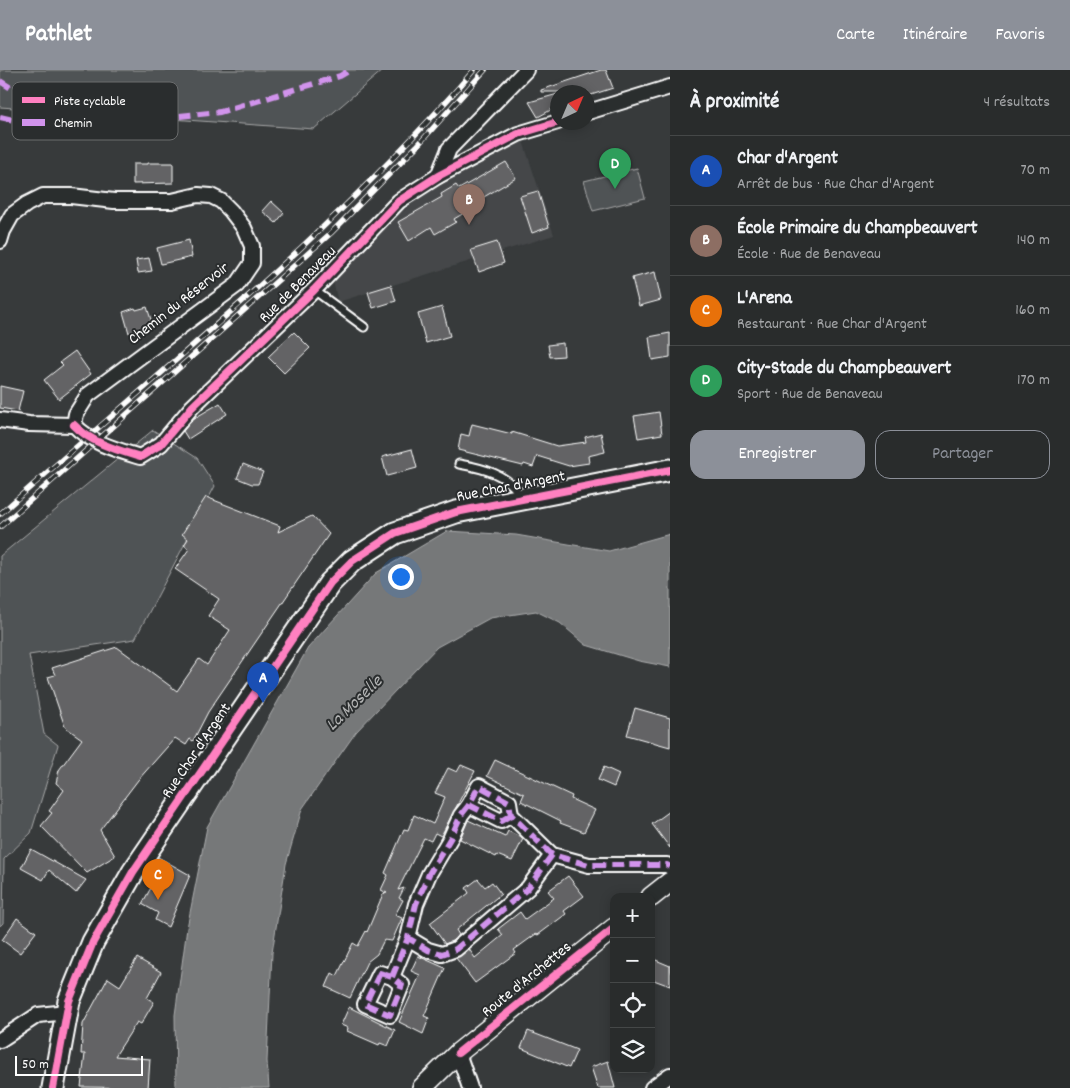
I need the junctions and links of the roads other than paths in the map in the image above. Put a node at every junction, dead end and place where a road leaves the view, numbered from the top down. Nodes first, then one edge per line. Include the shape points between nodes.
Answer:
1 (526, 70) edge
2 (670, 87) edge
3 (595, 110) edge
4 (550, 124) edge
5 (438, 176) junction
6 (0, 241) edge
7 (314, 290) junction
8 (364, 327) dead end
9 (0, 420) edge
10 (74, 425) junction
11 (460, 464) dead end
12 (670, 470) edge
13 (522, 499) junction
14 (469, 805) junction
15 (511, 815) junction
16 (552, 855) junction
17 (670, 866) edge
18 (670, 882) edge
19 (655, 894) edge
20 (610, 931) edge
21 (408, 938) junction
22 (392, 977) dead end
23 (67, 1012) junction
24 (0, 1040) edge
25 (458, 1053) junction
26 (670, 1075) edge
27 (53, 1088) edge
28 (422, 1088) edge
29 (470, 1088) edge
30 (652, 1088) edge

1 - 5 street via 449,149
2 - 3 street
4 - 5 street, Rue de Benaveau via 518,134
5 - 7 street, Rue de Benaveau via 399,201
6 - 10 street, Chemin du Réservoir via 12,215 43,196 172,200 198,195 222,201 244,228 252,246 252,263 237,284 88,395 76,414
7 - 8 lane
7 - 10 street, Rue de Benaveau via 192,407 161,444 140,457 108,447
9 - 10 street
11 - 13 lane via 482,468 503,477
12 - 13 main road, Rue Char d'Argent
13 - 23 main road, Rue Char d'Argent via 456,512 395,533 352,561 330,582 133,872 92,942 68,1001
14 - 15 street via 501,821
14 - 15 street via 479,786 509,802
14 - 21 street via 429,874 416,904
15 - 16 street
16 - 17 street via 589,866
16 - 21 street via 528,888 456,949 442,954
18 - 19 street
20 - 25 street, Route d'Archettes
21 - 22 street
23 - 24 street via 38,1014
23 - 27 main road, Rue Char d'Argent
25 - 28 street, Route d'Archettes
25 - 29 street
26 - 30 street

